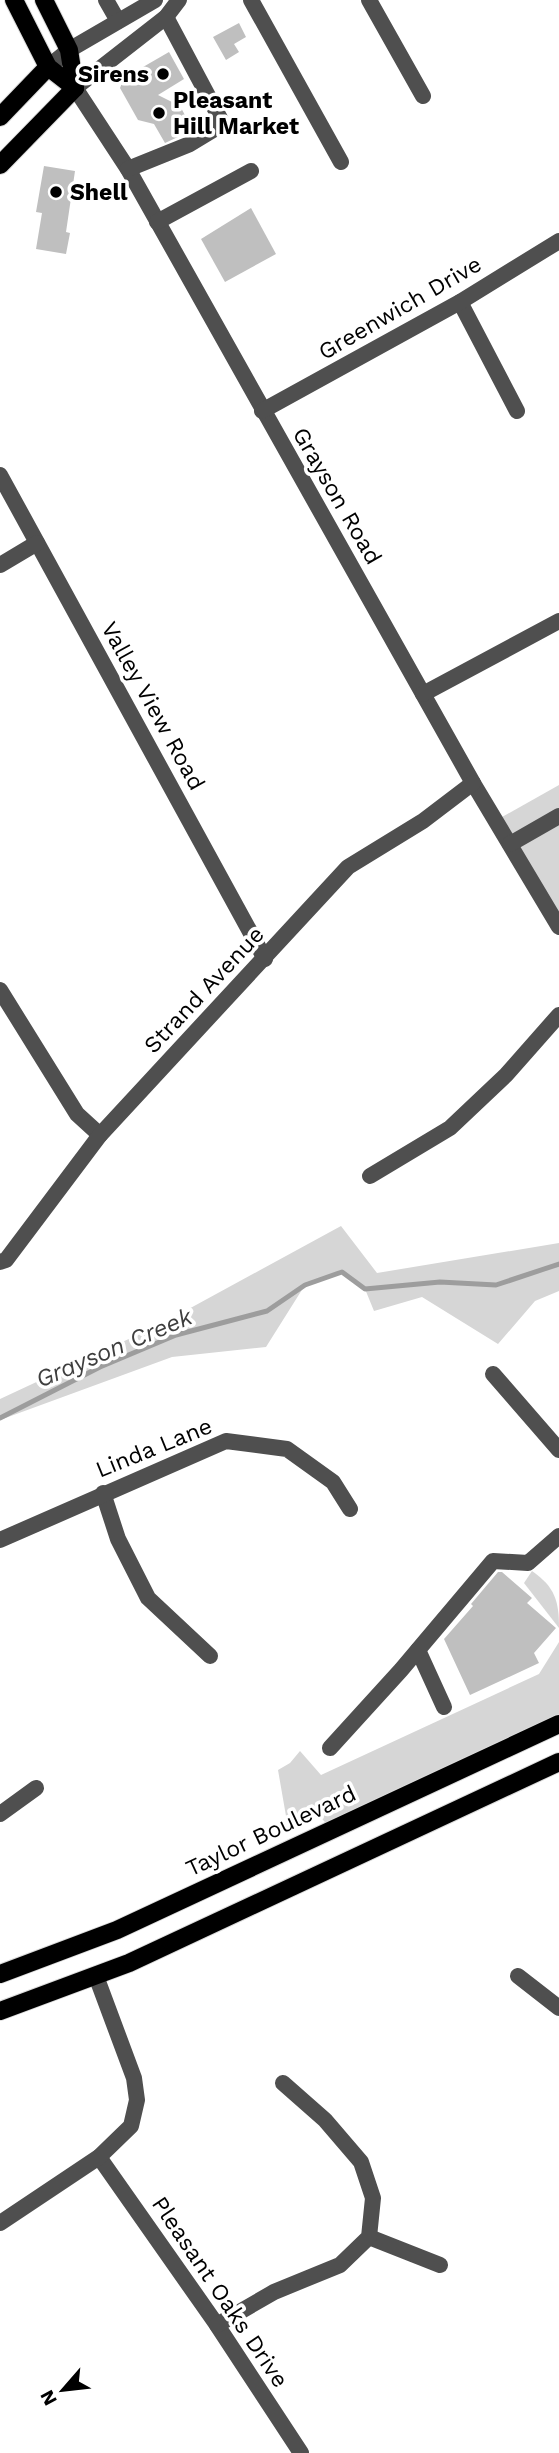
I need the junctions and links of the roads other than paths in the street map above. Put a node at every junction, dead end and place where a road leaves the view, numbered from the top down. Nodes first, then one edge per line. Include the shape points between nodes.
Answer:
1 (14, 0) edge
2 (44, 0) edge
3 (107, 0) edge
4 (155, 0) edge
5 (179, 0) edge
6 (251, 0) edge
7 (369, 0) edge
8 (166, 17) junction
9 (118, 21) junction
10 (69, 50) junction
11 (48, 67) junction
12 (75, 88) junction
13 (423, 96) dead end
14 (0, 117) edge
15 (341, 162) dead end
16 (0, 165) edge
17 (128, 169) junction
18 (251, 171) dead end
19 (157, 222) junction
20 (559, 241) edge
21 (460, 302) junction
22 (262, 411) junction
23 (517, 411) dead end
24 (0, 475) edge
25 (37, 543) junction
26 (0, 565) edge
27 (559, 621) edge
28 (423, 694) junction
29 (473, 782) junction
30 (559, 816) edge
31 (510, 844) junction
32 (559, 927) edge
33 (265, 959) junction
34 (0, 990) edge
35 (559, 1015) edge
36 (100, 1135) junction
37 (369, 1176) dead end
38 (0, 1262) edge
39 (493, 1374) dead end
40 (559, 1450) edge
41 (103, 1493) junction
42 (350, 1509) dead end
43 (559, 1536) edge
44 (0, 1541) edge
45 (418, 1650) junction
46 (210, 1656) dead end
47 (444, 1707) dead end
48 (559, 1724) edge
49 (331, 1748) dead end
50 (559, 1762) edge
51 (36, 1788) dead end
52 (0, 1814) edge
53 (0, 1974) edge
54 (96, 1976) junction
55 (518, 1976) dead end
56 (559, 2008) edge
57 (0, 2011) edge
58 (283, 2083) dead end
59 (99, 2157) junction
60 (0, 2223) edge
61 (369, 2236) junction
62 (440, 2265) dead end
63 (217, 2325) junction
64 (301, 2453) edge

1 - 11 main road
2 - 10 main road
3 - 9 street
4 - 9 street
5 - 8 street
6 - 15 street
7 - 13 street
8 - 12 street
8 - 17 street via 223,124 190,144
9 - 10 street
10 - 11 street
10 - 12 main road
11 - 12 main road
11 - 14 main road
12 - 16 main road
12 - 17 street, Grayson Road
17 - 19 street, Grayson Road
18 - 19 street
19 - 22 street, Grayson Road
20 - 21 street, Greenwich Drive
21 - 22 street, Greenwich Drive
21 - 23 street
22 - 28 street, Grayson Road
24 - 25 street, Valley View Road
25 - 26 street
25 - 33 street, Valley View Road
27 - 28 street
28 - 29 street, Grayson Road
29 - 31 street, Grayson Road
29 - 33 street, Strand Avenue via 423,821 348,867
30 - 31 street
31 - 32 street, Grayson Road
33 - 36 street, Strand Avenue
34 - 36 street via 77,1114
35 - 37 street via 506,1075 450,1128
36 - 38 street, Strand Avenue
39 - 40 street
41 - 42 street, Linda Lane via 226,1441 287,1449 332,1482
41 - 44 street, Linda Lane
41 - 46 street via 118,1539 148,1598
43 - 45 street via 528,1563 493,1561
45 - 47 street
45 - 49 street
48 - 53 main road, Taylor Boulevard via 117,1930
50 - 54 main road
51 - 52 street
54 - 57 main road
54 - 59 street via 134,2078 137,2100 131,2126
55 - 56 street
58 - 61 street via 361,2162 373,2198
59 - 60 street
59 - 63 street, Pleasant Oaks Drive
61 - 62 street
61 - 63 street via 340,2265 274,2292
63 - 64 street, Pleasant Oaks Drive

